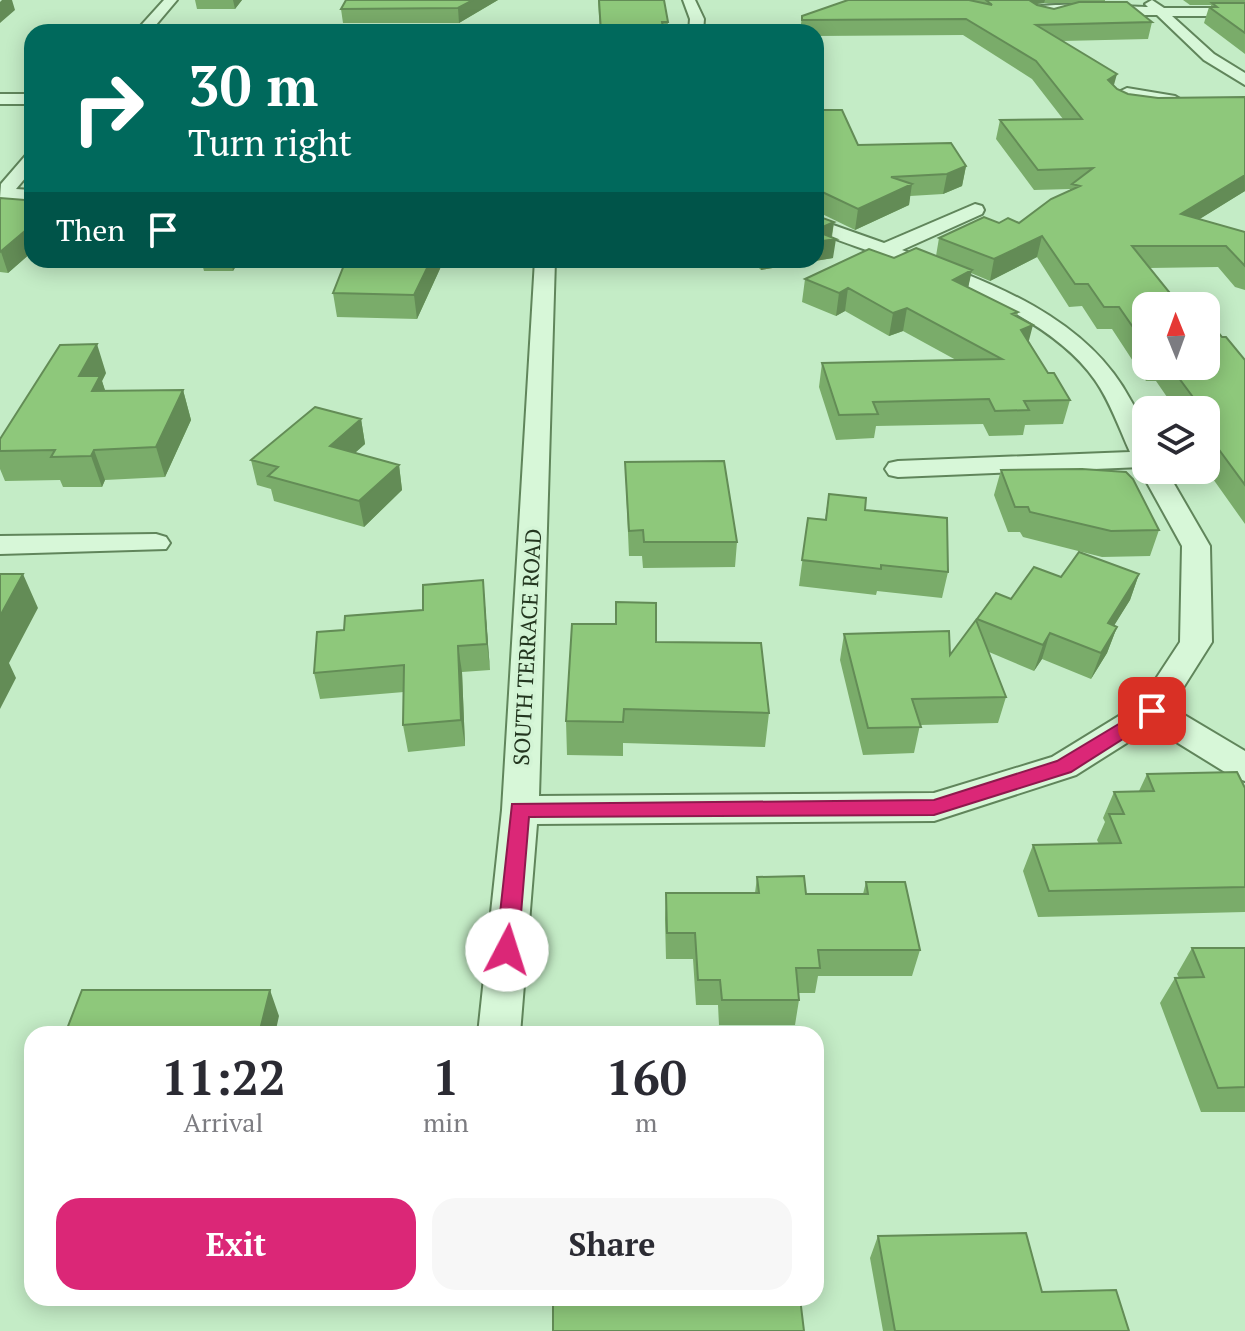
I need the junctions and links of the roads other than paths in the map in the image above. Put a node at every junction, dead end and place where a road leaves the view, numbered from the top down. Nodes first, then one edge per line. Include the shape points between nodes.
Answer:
1 (171, 0) edge
2 (689, 0) edge
3 (1146, 0) edge
4 (1072, 11) edge
5 (1161, 12) junction
6 (1245, 12) edge
7 (149, 24) edge
8 (697, 24) edge
9 (1245, 80) edge
10 (0, 99) edge
11 (24, 99) edge
12 (24, 168) edge
13 (24, 195) edge
14 (975, 210) dead end
15 (824, 228) edge
16 (883, 251) junction
17 (545, 268) edge
18 (1132, 431) edge
19 (1132, 460) edge
20 (898, 469) dead end
21 (1161, 484) edge
22 (156, 543) dead end
23 (0, 545) edge
24 (1152, 711) junction
25 (1245, 768) edge
26 (520, 810) junction
27 (500, 1026) edge

1 - 7 street
2 - 8 street
3 - 5 street
4 - 5 street
5 - 6 street
5 - 9 street via 1209,57
10 - 11 street
12 - 13 street via 7,188 7,194
14 - 16 street
15 - 16 street
16 - 18 street via 1024,309 1063,334 1104,374
17 - 26 street, SOUTH TERRACE ROAD
19 - 20 street
21 - 24 street via 1196,546 1196,642
22 - 23 street
24 - 25 street
24 - 26 street via 1064,766 934,807
26 - 27 street, SOUTH TERRACE ROAD

